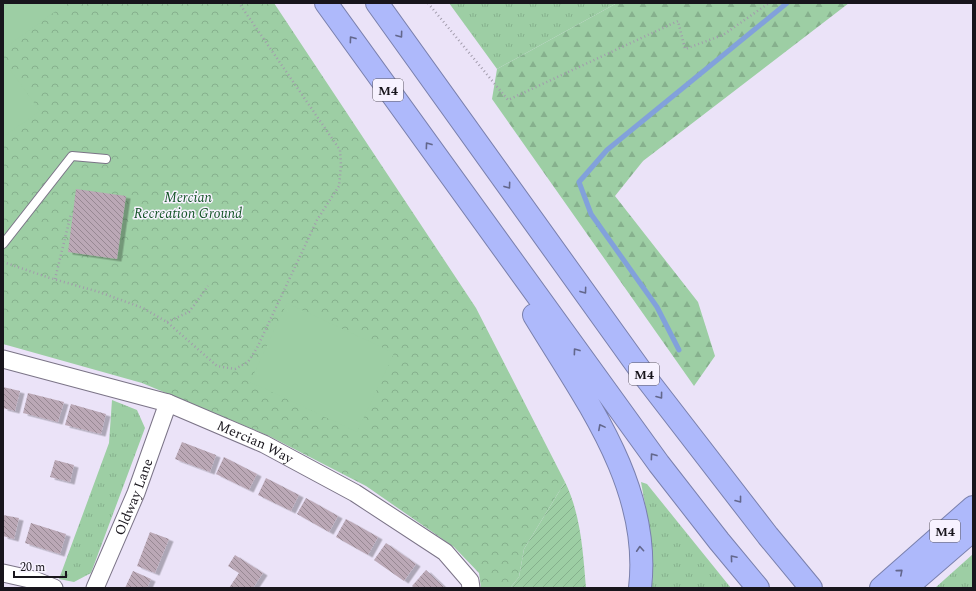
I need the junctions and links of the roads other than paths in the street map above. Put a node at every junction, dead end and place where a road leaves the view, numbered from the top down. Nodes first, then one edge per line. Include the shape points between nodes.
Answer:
1 (326, 3) edge
2 (377, 3) edge
3 (106, 159) dead end
4 (451, 177) junction
5 (3, 244) edge
6 (3, 360) edge
7 (168, 404) junction
8 (973, 507) edge
9 (973, 530) edge
10 (923, 562) junction
11 (3, 573) edge
12 (54, 588) edge
13 (95, 588) edge
14 (471, 588) edge
15 (640, 588) edge
16 (758, 588) edge
17 (811, 588) edge
18 (881, 588) edge
19 (906, 588) edge

4 -> 1 highway, M4
2 -> 17 highway, M4 via 646,378
3 - 5 lane via 72,156
15 -> 4 highway, M4 via 642,577 639,530 630,489 621,465 582,393
16 -> 4 highway, M4 via 659,464
6 - 7 street, Mercian Way
7 - 13 street, Oldway Lane via 136,493
7 - 14 street, Mercian Way via 264,444 355,493 445,552 470,581
8 - 10 highway, M4
9 - 10 highway, M4
18 -> 10 highway, M4
10 - 19 highway, M4
11 - 12 street via 34,580

